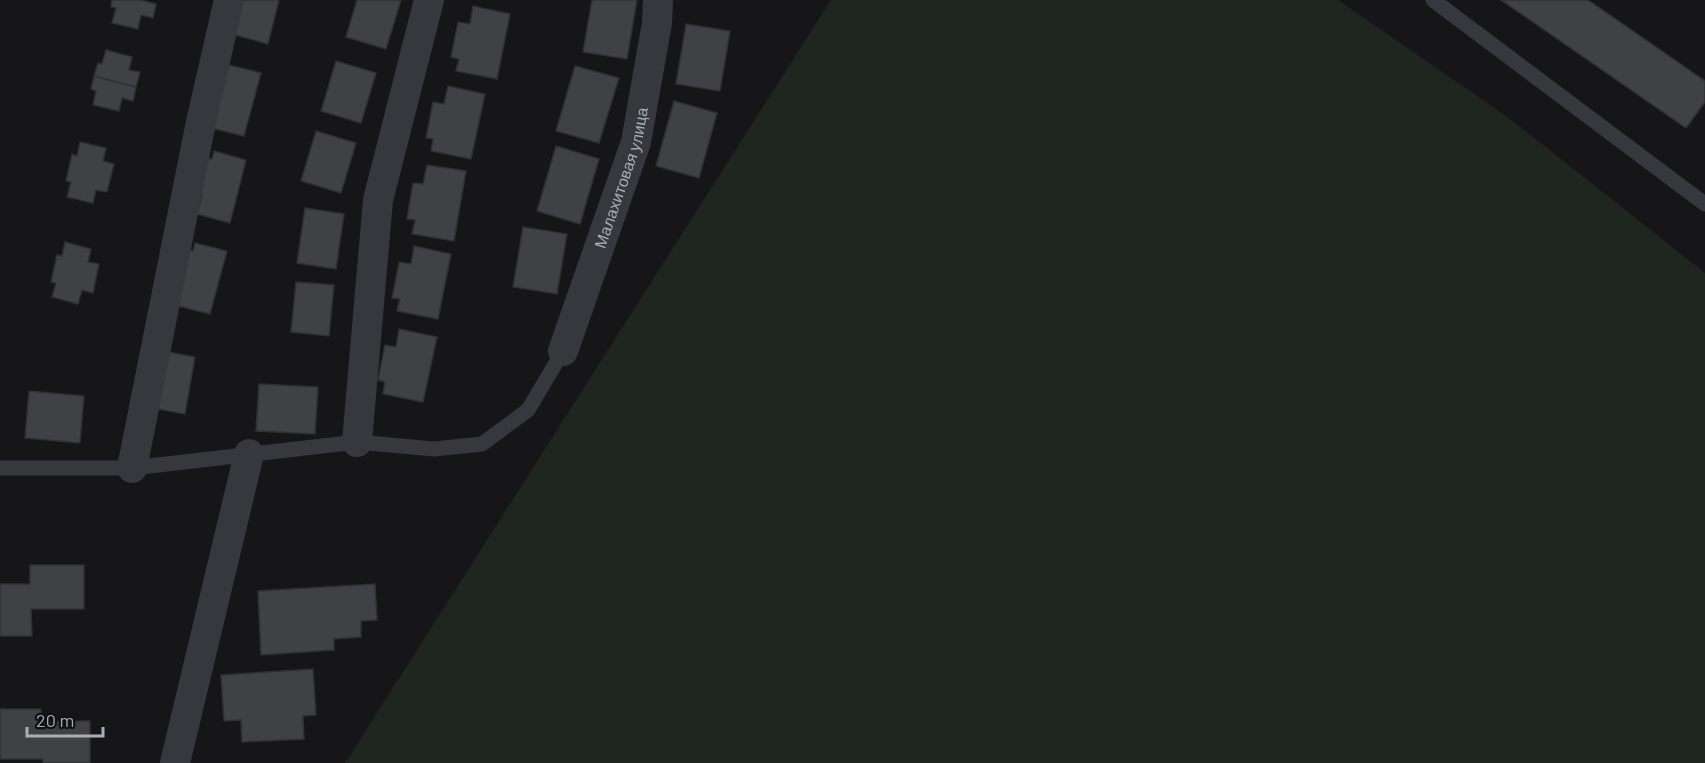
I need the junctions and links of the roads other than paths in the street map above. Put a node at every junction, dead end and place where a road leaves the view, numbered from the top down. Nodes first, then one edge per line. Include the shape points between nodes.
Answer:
1 (229, 0) edge
2 (429, 0) edge
3 (658, 0) edge
4 (1433, 0) edge
5 (1705, 204) edge
6 (563, 351) joint
7 (357, 442) junction
8 (249, 454) junction
9 (0, 468) edge
10 (132, 468) junction
11 (175, 763) edge

1 - 10 street
2 - 7 street via 378,200
3 - 6 street, Малахитовая улица via 636,142
4 - 5 lane
6 - 7 lane via 528,410 482,444 434,449
7 - 8 lane
8 - 10 lane
8 - 11 street
9 - 10 lane

